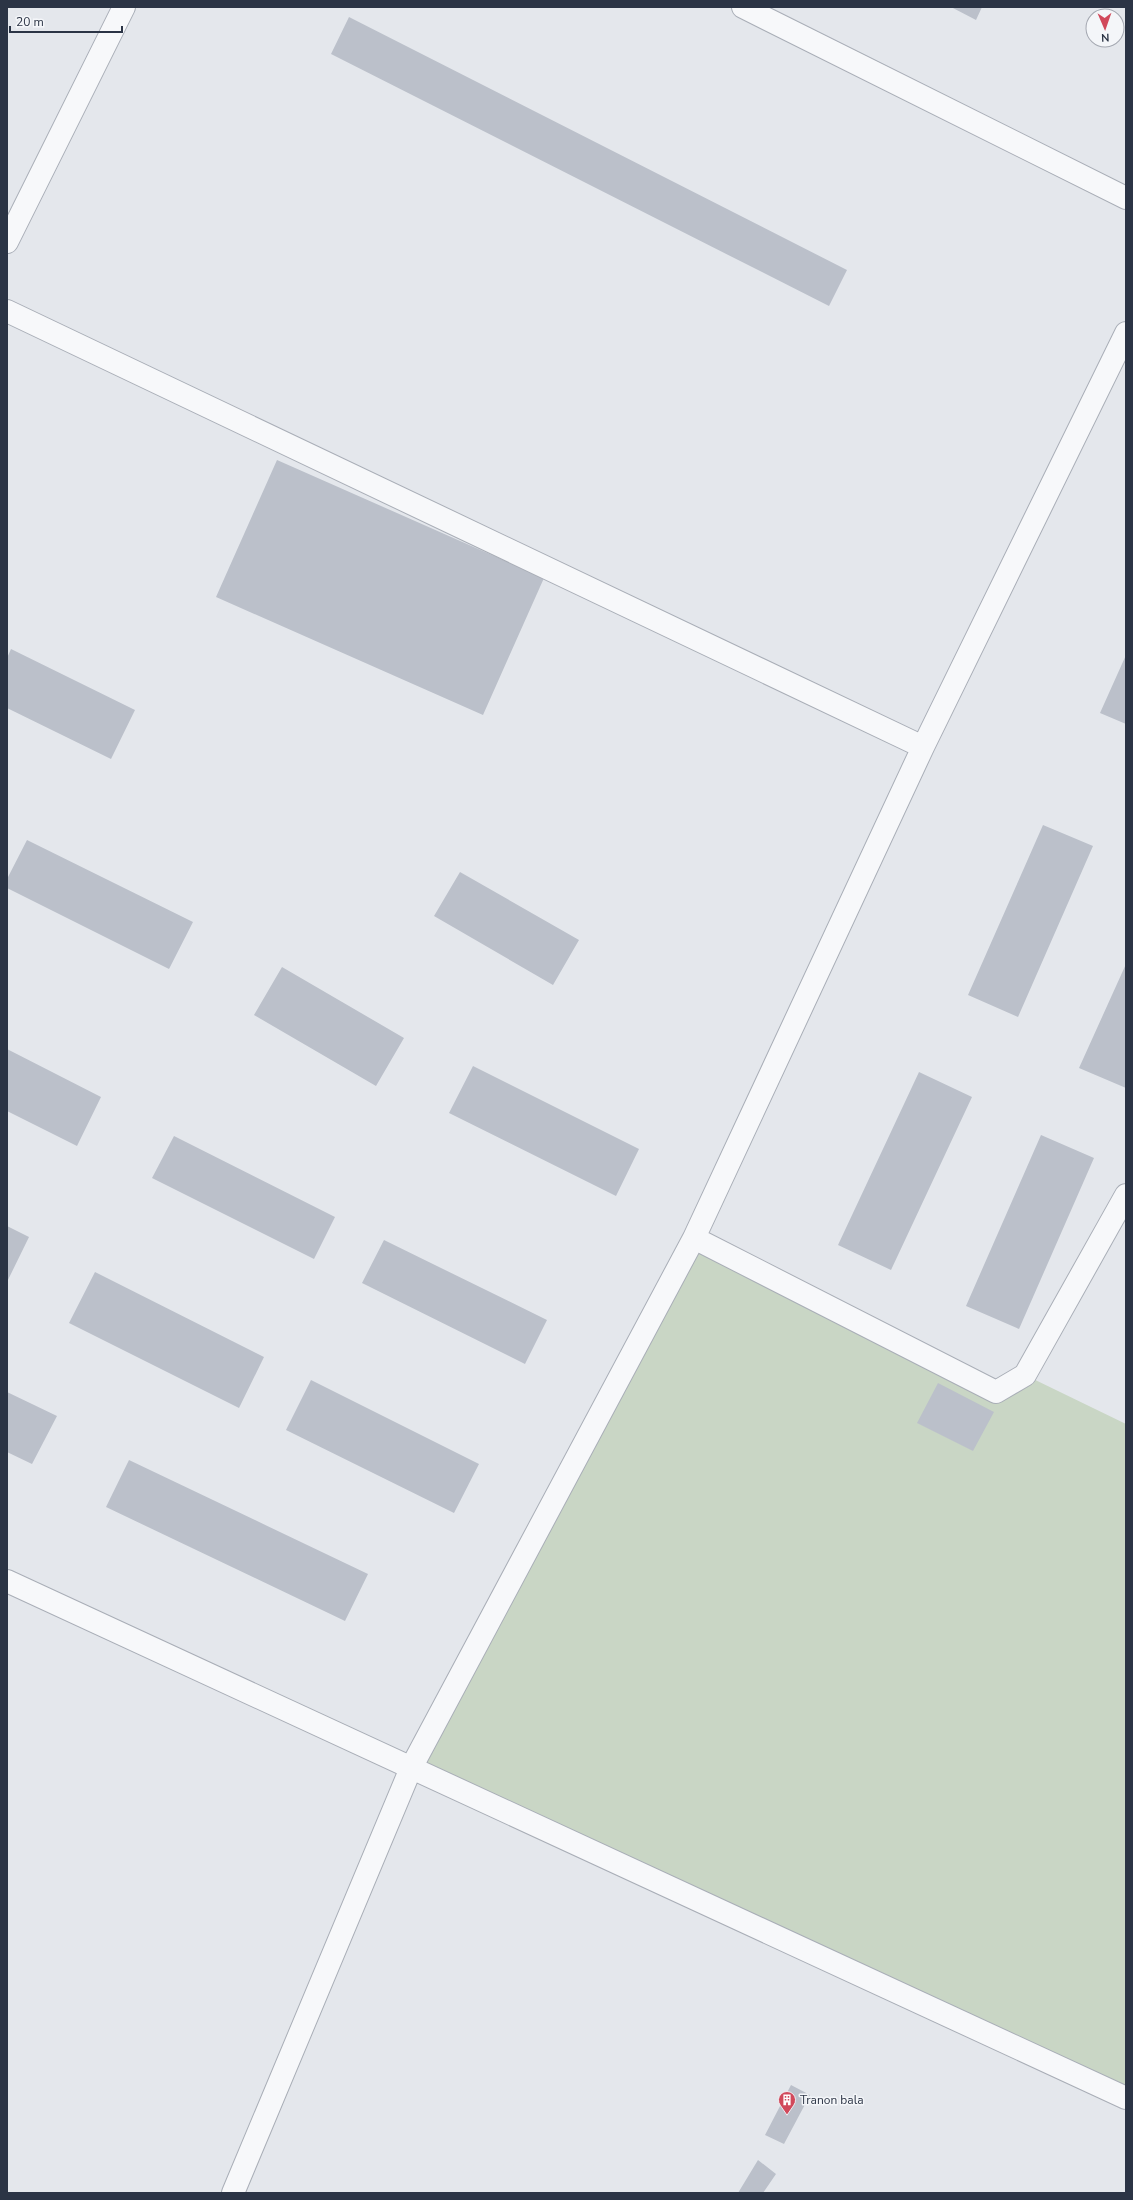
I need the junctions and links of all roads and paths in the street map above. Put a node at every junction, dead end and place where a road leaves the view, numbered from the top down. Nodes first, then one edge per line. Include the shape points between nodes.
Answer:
1 (124, 7) edge
2 (743, 7) edge
3 (1126, 198) edge
4 (7, 242) edge
5 (7, 311) edge
6 (1126, 333) edge
7 (923, 747) junction
8 (1126, 1195) edge
9 (694, 1238) junction
10 (7, 1581) edge
11 (411, 1768) junction
12 (1126, 2098) edge
13 (232, 2193) edge

1 - 4 street
2 - 3 street
5 - 7 street
6 - 7 street
7 - 9 street
8 - 9 street via 1025,1375 996,1392
9 - 11 street
10 - 11 street
11 - 12 street
11 - 13 street

